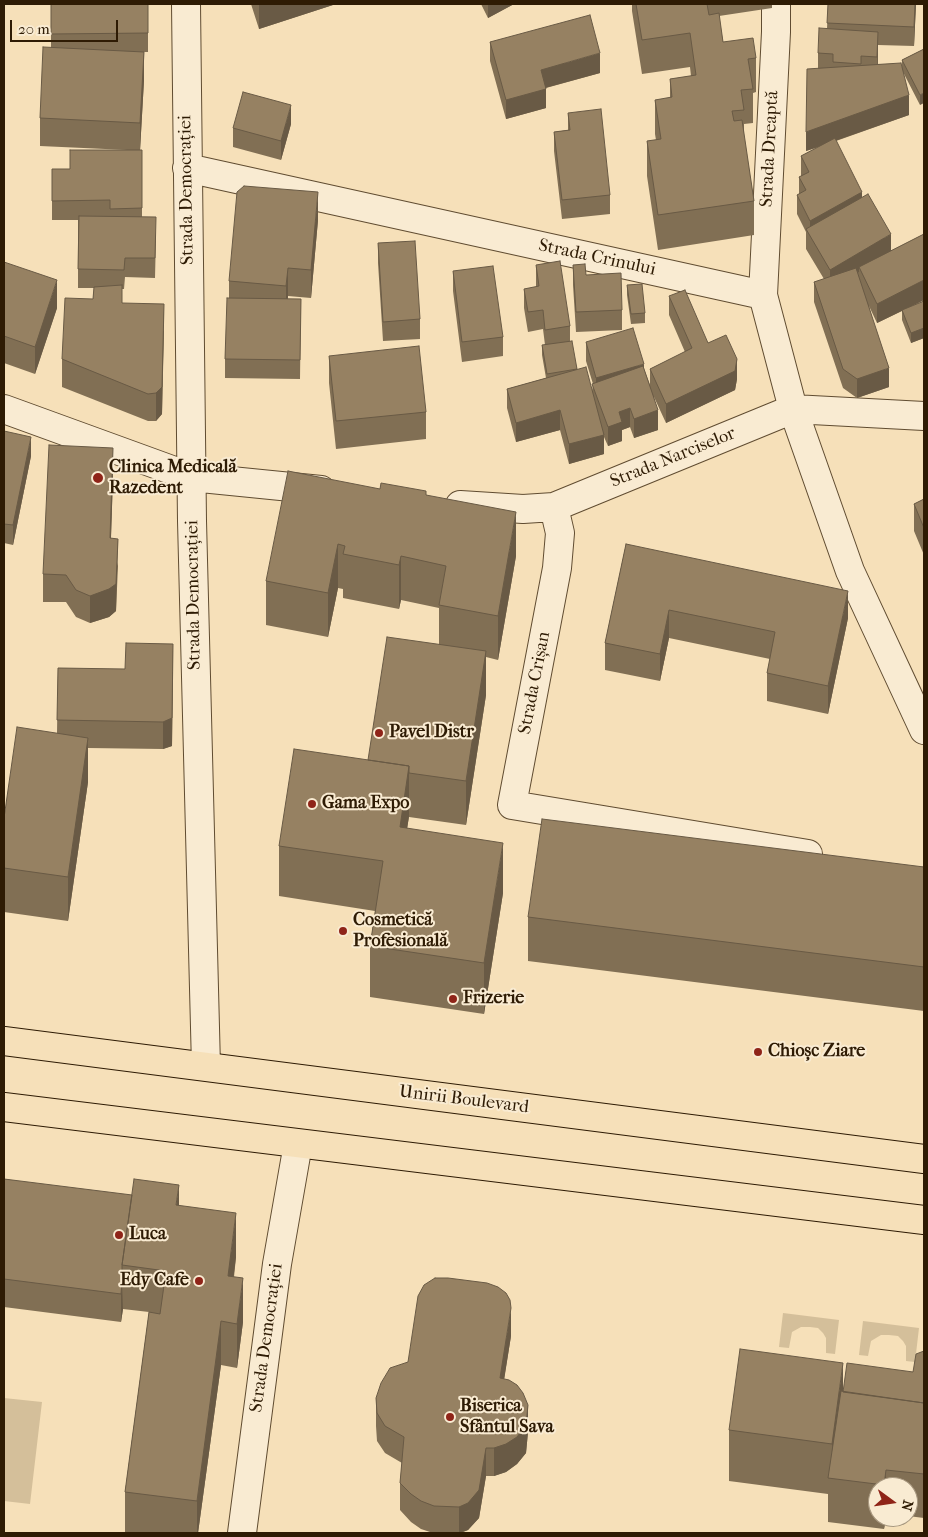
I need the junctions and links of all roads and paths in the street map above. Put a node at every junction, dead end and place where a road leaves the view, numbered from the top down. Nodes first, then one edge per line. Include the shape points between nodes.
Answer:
1 (186, 4) edge
2 (776, 4) edge
3 (187, 168) junction
4 (763, 295) junction
5 (4, 409) edge
6 (793, 410) junction
7 (924, 416) edge
8 (191, 477) junction
9 (350, 494) edge
10 (440, 503) edge
11 (554, 507) junction
12 (924, 730) edge
13 (836, 858) edge
14 (4, 1041) edge
15 (206, 1066) junction
16 (4, 1107) edge
17 (298, 1144) junction
18 (924, 1160) edge
19 (924, 1220) edge
20 (242, 1533) edge

1 - 3 street, Strada Democrației
2 - 4 street, Strada Dreaptă
3 - 4 street, Strada Crinului
3 - 8 street, Strada Democrației
4 - 6 street
5 - 8 street
6 - 7 street
6 - 11 street, Strada Narciselor
6 - 12 street via 850,571
8 - 9 street
8 - 15 street, Strada Democrației
10 - 11 street via 489,508
11 - 13 street, Strada Crișan via 560,533 557,568 512,805
14 - 15 main road, Unirii Boulevard
15 - 18 main road, Unirii Boulevard
16 - 17 main road
17 - 19 main road
17 - 20 street, Strada Democrației via 277,1264

